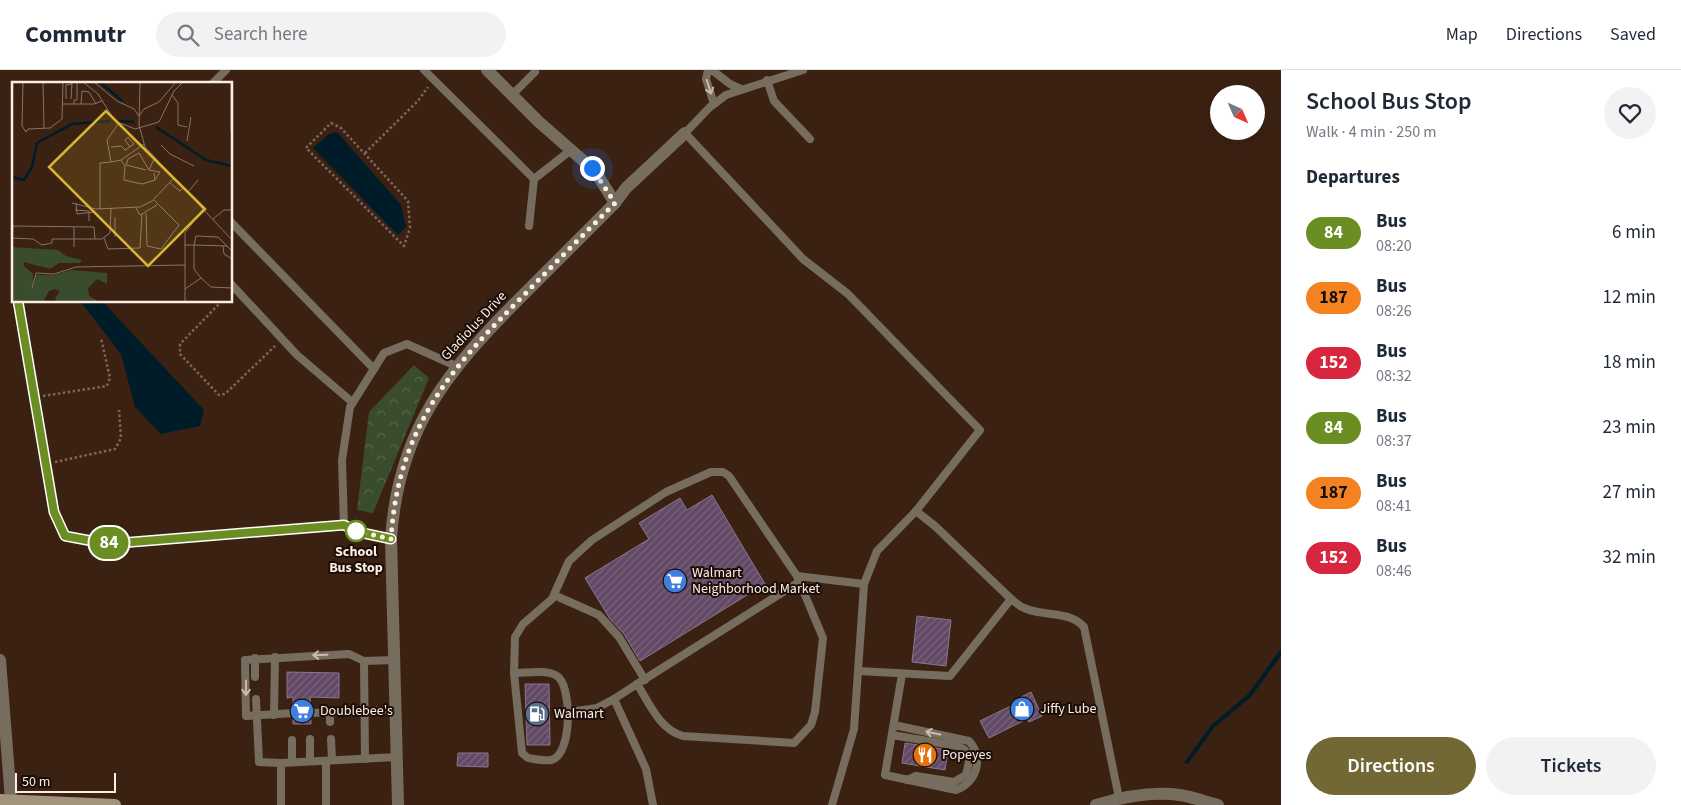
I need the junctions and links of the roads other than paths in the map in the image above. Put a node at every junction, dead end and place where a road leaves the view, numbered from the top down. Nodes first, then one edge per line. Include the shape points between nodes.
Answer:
1 (226, 70) edge
2 (424, 70) edge
3 (487, 70) edge
4 (710, 70) edge
5 (802, 70) edge
6 (535, 72) dead end
7 (767, 80) junction
8 (214, 82) edge
9 (740, 89) junction
10 (512, 95) junction
11 (714, 104) junction
12 (685, 132) junction
13 (810, 139) dead end
14 (571, 150) junction
15 (534, 179) junction
16 (615, 203) junction
17 (232, 223) edge
18 (529, 226) dead end
19 (232, 285) edge
20 (18, 302) edge
21 (456, 366) junction
22 (374, 369) junction
23 (352, 402) junction
24 (916, 511) junction
25 (344, 525) junction
26 (391, 539) junction
27 (798, 579) junction
28 (864, 584) junction
29 (554, 595) junction
30 (1011, 599) junction
31 (275, 657) junction
32 (255, 658) junction
33 (0, 660) edge
34 (394, 660) junction
35 (364, 661) junction
36 (859, 671) junction
37 (514, 673) junction
38 (902, 674) junction
39 (255, 677) dead end
40 (645, 680) junction
41 (638, 684) junction
42 (256, 699) dead end
43 (614, 699) junction
44 (396, 710) junction
45 (364, 711) junction
46 (330, 712) junction
47 (569, 712) junction
48 (310, 713) dead end
49 (274, 714) junction
50 (257, 716) junction
51 (330, 722) dead end
52 (292, 723) dead end
53 (894, 725) junction
54 (892, 735) junction
55 (310, 739) dead end
56 (331, 739) dead end
57 (292, 740) dead end
58 (397, 757) junction
59 (364, 759) junction
60 (329, 761) junction
61 (292, 762) junction
62 (310, 762) junction
63 (280, 763) junction
64 (907, 780) junction
65 (1119, 798) junction
66 (6, 800) edge
67 (115, 805) edge
68 (281, 805) edge
69 (326, 805) edge
70 (398, 805) edge
71 (653, 805) edge
72 (832, 805) edge
73 (1096, 805) edge
74 (1218, 805) edge

1 - 8 lane
2 - 15 lane
3 - 10 street
4 - 9 lane
4 -> 11 lane via 706,80
5 - 7 lane
6 - 10 lane
7 - 9 lane
7 - 13 lane via 774,101
9 - 11 lane
10 - 14 street
11 - 12 lane
12 - 16 street, Gladiolus Drive via 626,188
12 - 24 lane via 803,259 848,294 980,430
14 - 15 lane
14 - 16 street via 595,171
15 - 18 lane
16 - 21 street, Gladiolus Drive
17 - 22 lane
19 - 23 lane via 297,355
20 - 25 lane via 54,512 65,536 108,544
21 - 22 lane via 407,344 384,353
21 - 26 street, Gladiolus Drive via 433,400 410,448 392,519
22 - 23 lane
23 - 25 lane via 342,460
24 - 28 lane via 877,551
24 - 30 lane
25 - 26 lane via 358,532
26 - 34 street, Gladiolus Drive
27 - 28 lane
27 - 29 lane via 729,476 723,472 710,472 666,492 592,540 569,561
27 - 40 lane
27 - 41 lane via 823,638 815,712 811,725 794,743 671,733
28 - 36 lane
29 - 37 lane via 523,624 515,637
29 - 40 lane via 599,615 619,637
30 - 38 lane via 950,676
30 - 65 lane via 1024,608 1068,617 1084,628
31 - 32 lane
35 -> 31 lane via 349,654
31 - 49 lane
32 - 39 lane
32 -> 50 lane via 245,660 246,716
33 - 66 street
34 - 35 lane
34 - 44 street, Gladiolus Drive
35 - 45 lane
36 - 38 lane
36 - 72 lane via 854,729
37 - 47 lane via 556,675 562,681
37 - 47 lane via 520,747 528,758 552,760 558,755 565,745
38 - 53 lane
40 - 41 lane
41 - 43 lane
42 - 50 lane
43 - 47 lane via 597,708
43 - 71 lane via 646,769
44 - 45 lane
44 - 58 street, Gladiolus Drive
45 - 46 lane
45 - 59 lane
46 - 48 lane
46 - 51 lane
49 - 50 lane
49 - 52 lane via 293,713
50 - 63 lane via 259,762
53 - 54 lane
64 -> 53 lane via 956,790 965,787 975,772 976,749 968,741
54 - 64 lane via 885,775
54 - 64 lane via 958,746 970,757 966,775 954,782 916,776
55 - 62 lane
56 - 60 lane
57 - 61 lane
58 - 59 lane
58 - 70 street, Gladiolus Drive
59 - 60 lane
60 - 62 lane
60 - 69 lane
61 - 62 lane
61 - 63 lane
63 - 68 lane
65 - 73 street
65 - 74 street via 1180,795
66 - 67 main road

